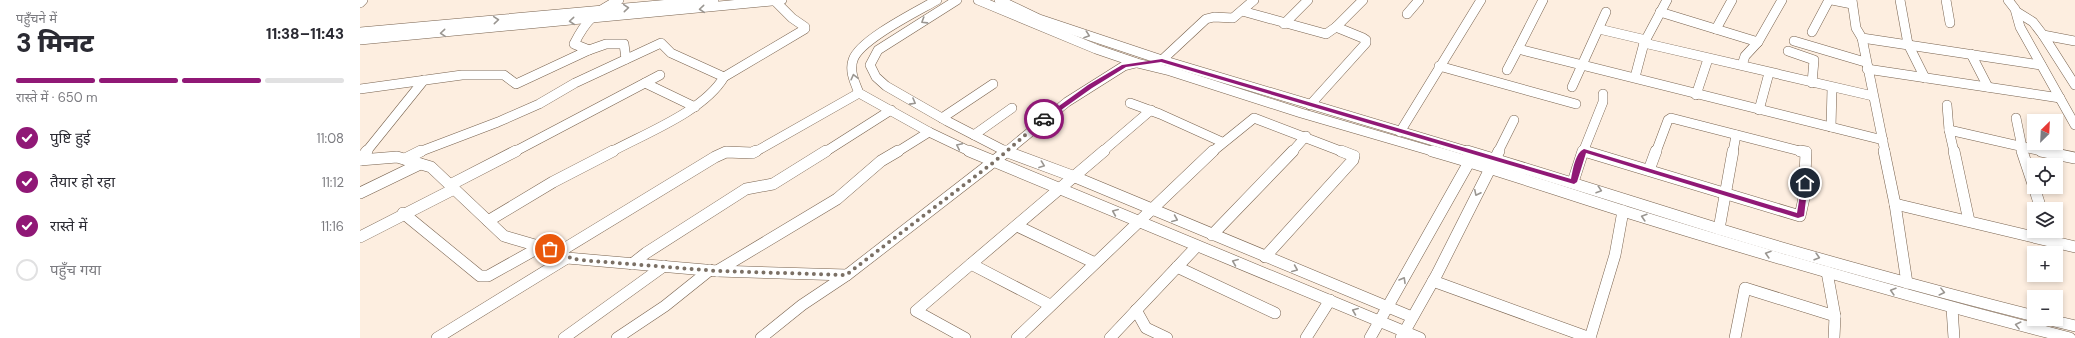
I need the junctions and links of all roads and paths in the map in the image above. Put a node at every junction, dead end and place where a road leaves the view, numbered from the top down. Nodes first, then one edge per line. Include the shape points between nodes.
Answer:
1 (364, 0) edge
2 (619, 0) edge
3 (714, 0) edge
4 (779, 0) edge
5 (937, 0) edge
6 (957, 0) edge
7 (978, 0) edge
8 (999, 0) edge
9 (1253, 0) edge
10 (1308, 0) edge
11 (1363, 0) edge
12 (1419, 0) edge
13 (1481, 0) edge
14 (1543, 0) edge
15 (1665, 0) edge
16 (1732, 0) edge
17 (1782, 0) edge
18 (1829, 0) edge
19 (1832, 0) edge
20 (1900, 0) edge
21 (1946, 0) edge
22 (2008, 0) edge
23 (1852, 2) edge
24 (360, 3) edge
25 (596, 11) junction
26 (1242, 11) junction
27 (1606, 12) dead end
28 (1660, 12) junction
29 (2017, 12) junction
30 (1407, 14) dead end
31 (591, 19) junction
32 (1950, 23) dead end
33 (1284, 24) junction
34 (1336, 27) junction
35 (1599, 29) junction
36 (1716, 29) junction
37 (360, 32) edge
38 (1812, 32) dead end
39 (2043, 35) junction
40 (1862, 38) junction
41 (360, 40) edge
42 (1794, 41) dead end
43 (2075, 41) edge
44 (1645, 42) junction
45 (1758, 42) junction
46 (1908, 44) junction
47 (1518, 49) junction
48 (589, 50) junction
49 (1788, 51) dead end
50 (1971, 54) junction
51 (1707, 55) junction
52 (626, 58) junction
53 (1162, 60) junction
54 (1137, 63) junction
55 (1582, 65) junction
56 (1742, 65) junction
57 (1866, 65) junction
58 (2041, 65) junction
59 (1439, 66) junction
60 (1507, 70) dead end
61 (1769, 73) junction
62 (660, 75) dead end
63 (724, 77) junction
64 (1635, 78) junction
65 (1925, 78) junction
66 (424, 80) junction
67 (645, 83) junction
68 (1812, 83) junction
69 (993, 84) dead end
70 (2075, 85) edge
71 (1572, 87) dead end
72 (1988, 87) junction
73 (1832, 88) junction
74 (360, 89) edge
75 (859, 93) junction
76 (1603, 94) dead end
77 (1696, 95) junction
78 (1873, 96) junction
79 (2060, 98) junction
80 (1130, 103) dead end
81 (1576, 104) dead end
82 (1310, 105) junction
83 (1947, 105) dead end
84 (695, 107) junction
85 (1012, 108) dead end
86 (891, 110) junction
87 (1151, 110) junction
88 (1759, 110) junction
89 (942, 118) junction
90 (2016, 118) dead end
91 (1514, 120) dead end
92 (2075, 125) edge
93 (1831, 127) junction
94 (1949, 130) junction
95 (929, 132) junction
96 (1400, 132) junction
97 (974, 135) junction
98 (1736, 135) junction
99 (1306, 136) junction
100 (1883, 140) junction
101 (1222, 142) junction
102 (2021, 146) junction
103 (1006, 151) junction
104 (1584, 151) junction
105 (1471, 158) junction
106 (2075, 158) edge
107 (405, 159) junction
108 (1495, 159) junction
109 (360, 160) edge
110 (994, 162) junction
111 (420, 164) junction
112 (2027, 165) edge
113 (1489, 169) junction
114 (1649, 170) junction
115 (1075, 177) junction
116 (1574, 182) junction
117 (452, 187) junction
118 (1061, 188) junction
119 (360, 193) edge
120 (1724, 193) junction
121 (1895, 204) junction
122 (1151, 209) junction
123 (1623, 211) junction
124 (404, 213) junction
125 (488, 221) junction
126 (1969, 221) junction
127 (1137, 222) junction
128 (1017, 226) junction
129 (1719, 229) junction
130 (1212, 234) junction
131 (360, 237) edge
132 (2050, 238) edge
133 (2051, 242) junction
134 (1197, 246) junction
135 (540, 247) junction
136 (2075, 247) edge
137 (563, 255) junction
138 (1265, 256) junction
139 (1094, 263) junction
140 (632, 264) junction
141 (971, 264) junction
142 (664, 266) junction
143 (1177, 267) junction
144 (714, 271) junction
145 (1827, 272) junction
146 (846, 275) junction
147 (1433, 281) junction
148 (1907, 283) junction
149 (1330, 300) junction
150 (1050, 305) junction
151 (1387, 307) junction
152 (1952, 308) junction
153 (1136, 310) junction
154 (1275, 313) dead end
155 (2027, 314) edge
156 (1835, 316) junction
157 (1412, 317) junction
158 (1380, 321) junction
159 (2063, 323) edge
160 (2075, 326) edge
161 (1402, 335) edge
162 (437, 338) edge
163 (564, 338) edge
164 (617, 338) edge
165 (761, 338) edge
166 (965, 338) edge
167 (1017, 338) edge
168 (1110, 338) edge
169 (1167, 338) edge
170 (1306, 338) edge
171 (1370, 338) edge
172 (1420, 338) edge
173 (1590, 338) edge
174 (1735, 338) edge
175 (1834, 338) edge
176 (1954, 338) edge
177 (2070, 338) edge

1 - 24 street
2 - 25 street
25 -> 3 street
4 -> 31 street
4 - 63 street via 805,30
75 -> 5 street via 852,73 854,57 878,35
6 -> 89 street via 878,50 870,65 876,77 886,86
7 - 54 street via 1096,49
8 -> 53 street via 1039,19
9 - 26 street
10 - 33 street
11 - 34 street
12 - 30 street
13 - 59 street
14 - 47 street
15 - 28 street
16 - 36 street
17 - 45 street
18 - 38 street
19 - 23 street
20 - 46 street
21 - 32 street
22 - 29 street
23 - 40 street via 1856,28
25 - 31 street
37 -> 25 street
26 - 33 street
26 - 53 street via 1233,18 1206,19
27 - 35 street
28 - 36 street
28 - 44 street
29 - 39 street via 2033,22
29 - 58 street via 2020,27
31 -> 41 street
31 - 48 street via 574,44
33 - 34 street via 1326,34
34 - 82 street via 1363,38 1366,43
35 - 44 street
35 - 55 street
36 - 45 street
39 - 43 street
39 - 70 street
40 - 46 street
40 - 57 street
42 - 57 street
44 - 51 street
44 - 64 street
45 - 56 street via 1745,56
46 - 50 street
46 - 65 street
47 - 55 street
47 - 60 street
48 - 52 street via 606,44 624,44
48 - 66 street via 516,84 504,75 462,75
49 - 68 street via 1814,60
50 - 58 street
50 - 72 street
51 - 56 street
51 - 77 street
52 - 63 street via 661,43 664,49
52 - 107 street via 539,104 426,148
53 - 54 street
53 - 82 street
54 - 103 street via 1124,66 1090,86
54 - 105 street via 1301,113
55 - 64 street
55 - 71 street
56 - 61 street
57 - 65 street
57 - 78 street
58 - 79 street
59 - 81 street
59 - 96 street
61 - 68 street
61 - 88 street
62 - 67 street
63 - 84 street via 718,87
64 - 77 street
65 - 72 street
66 - 74 street
66 - 109 street
67 - 84 street
67 - 117 street
68 - 73 street
69 - 89 street
72 - 79 street
73 - 78 street
73 - 93 street
75 - 86 street
75 - 137 street via 752,153 726,152 715,157
76 - 104 street via 1603,102
77 - 88 street
78 - 100 street
79 - 92 street
80 - 87 street
82 - 96 street
83 - 94 street
84 - 125 street via 553,182
85 - 97 street
86 - 95 street
86 - 140 street via 773,184 746,190
87 - 101 street
87 - 115 street
88 - 93 street
89 - 97 street
90 - 102 street
91 - 108 street
93 - 100 street
94 - 102 street
94 - 126 street
110 -> 95 street
95 - 144 street via 881,161 837,199
96 - 105 street
97 - 103 street
98 - 114 street via 1671,118
98 - 120 street
98 - 120 street via 1806,152 1804,198 1800,216
99 - 101 street via 1254,118
99 - 130 street
99 - 138 street via 1350,152 1354,156 1353,160
100 - 121 street
101 - 122 street
102 - 106 street
102 - 112 street
103 - 110 street
103 -> 115 street
104 - 114 street
104 - 116 street
105 - 108 street
105 - 113 street
151 -> 105 street
107 - 109 street via 397,157
107 - 111 street
108 - 113 street
108 - 116 street
110 - 118 street
110 - 146 street
111 - 117 street via 431,167
111 - 119 street
113 - 123 street
113 -> 147 street
114 - 120 street
115 - 118 street
115 - 122 street
116 -> 129 street
117 - 124 street
117 - 125 street
127 -> 118 street
118 - 128 street
120 - 129 street
121 - 126 street
121 - 148 street
122 - 127 street
122 -> 130 street
145 -> 123 street
123 - 173 street via 1615,255
124 - 131 street
124 - 135 street via 480,276 494,274
125 - 135 street via 504,236
126 - 133 street
127 - 134 street
127 - 139 street
128 - 139 street
128 - 141 street
129 -> 148 street
130 - 138 street
132 - 133 street
133 - 136 street
134 - 143 street
149 -> 134 street
135 - 137 street
137 - 140 street
137 - 162 street
138 -> 151 street
139 - 150 street
140 - 142 street
141 - 150 street
141 - 166 street via 916,311
142 - 144 street
142 - 163 street
143 - 153 street
143 - 154 street
144 - 146 street
144 - 164 street via 659,312
152 -> 145 street
145 - 156 street
146 - 165 street via 802,305
147 - 157 street
147 - 173 street
148 -> 155 street
158 -> 149 street
149 - 170 street
150 - 167 street
151 - 157 street
151 - 158 street
152 - 176 street
177 -> 152 street
153 - 168 street
153 - 169 street via 1146,328
156 - 174 street via 1745,288
156 - 175 street
157 - 161 street
158 - 161 street
158 - 171 street
159 - 160 street
161 - 172 street

